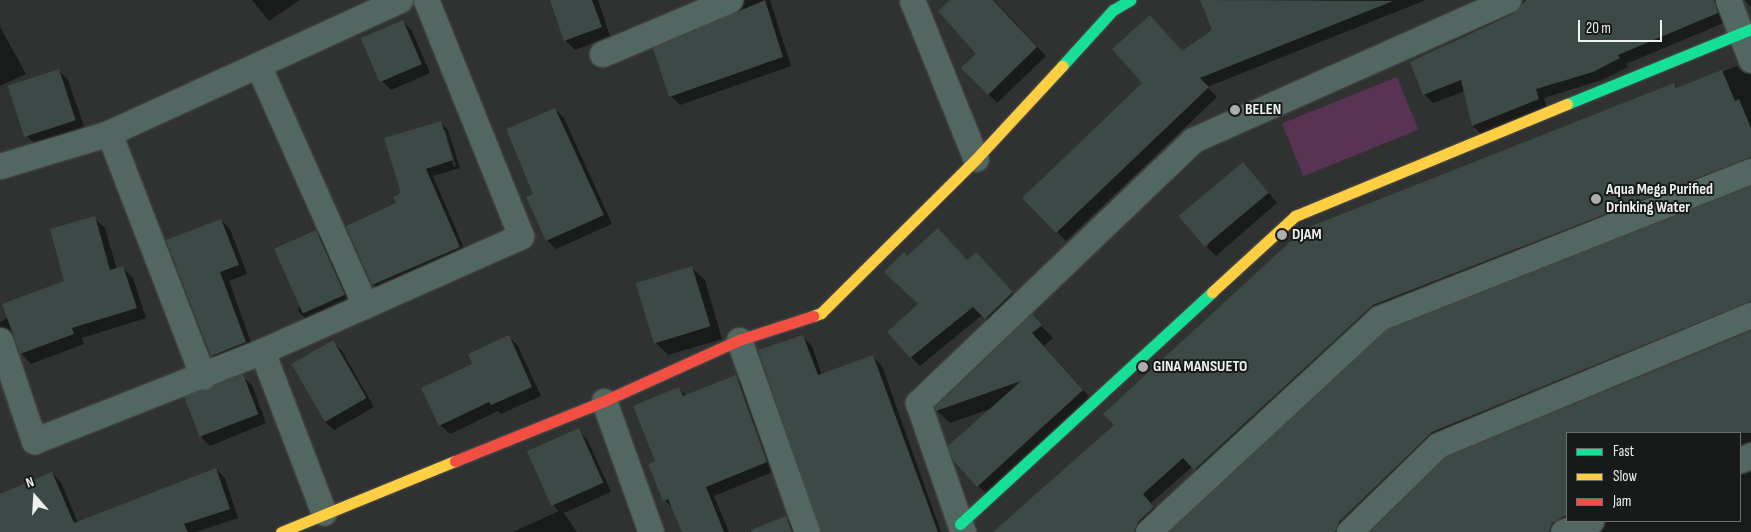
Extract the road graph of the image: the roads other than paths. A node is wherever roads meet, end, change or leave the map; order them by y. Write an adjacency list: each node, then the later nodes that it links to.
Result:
1 (400, 0): 11 (street)
2 (426, 0): 16 (street)
3 (730, 0): 9 (street)
4 (1130, 0): 13 (street)
5 (1508, 0): 25 (street)
6 (1728, 0): 8 (street)
7 (920, 4): 13 (street)
8 (1746, 31): 10 (street); 25 (street)
9 (602, 54)
10 (1751, 60)
11 (258, 65): 12 (street); 16 (street)
12 (109, 132): 14 (street); 21 (street)
13 (976, 159): 19 (street)
14 (0, 166)
15 (1751, 171): 29 (street)
16 (365, 306): 20 (street)
17 (1751, 315): 30 (street)
18 (0, 340): 21 (street)
19 (739, 340): 22 (street); 28 (street)
20 (262, 351): 21 (street); 23 (street)
21 (203, 376)
22 (604, 401): 23 (street); 27 (street)
23 (324, 513): 26 (street)
24 (1588, 522): 31 (street)
25 (961, 528)
26 (281, 532)
27 (651, 532)
28 (807, 532)
29 (1148, 532)
30 (1349, 532)
31 (1563, 532)

